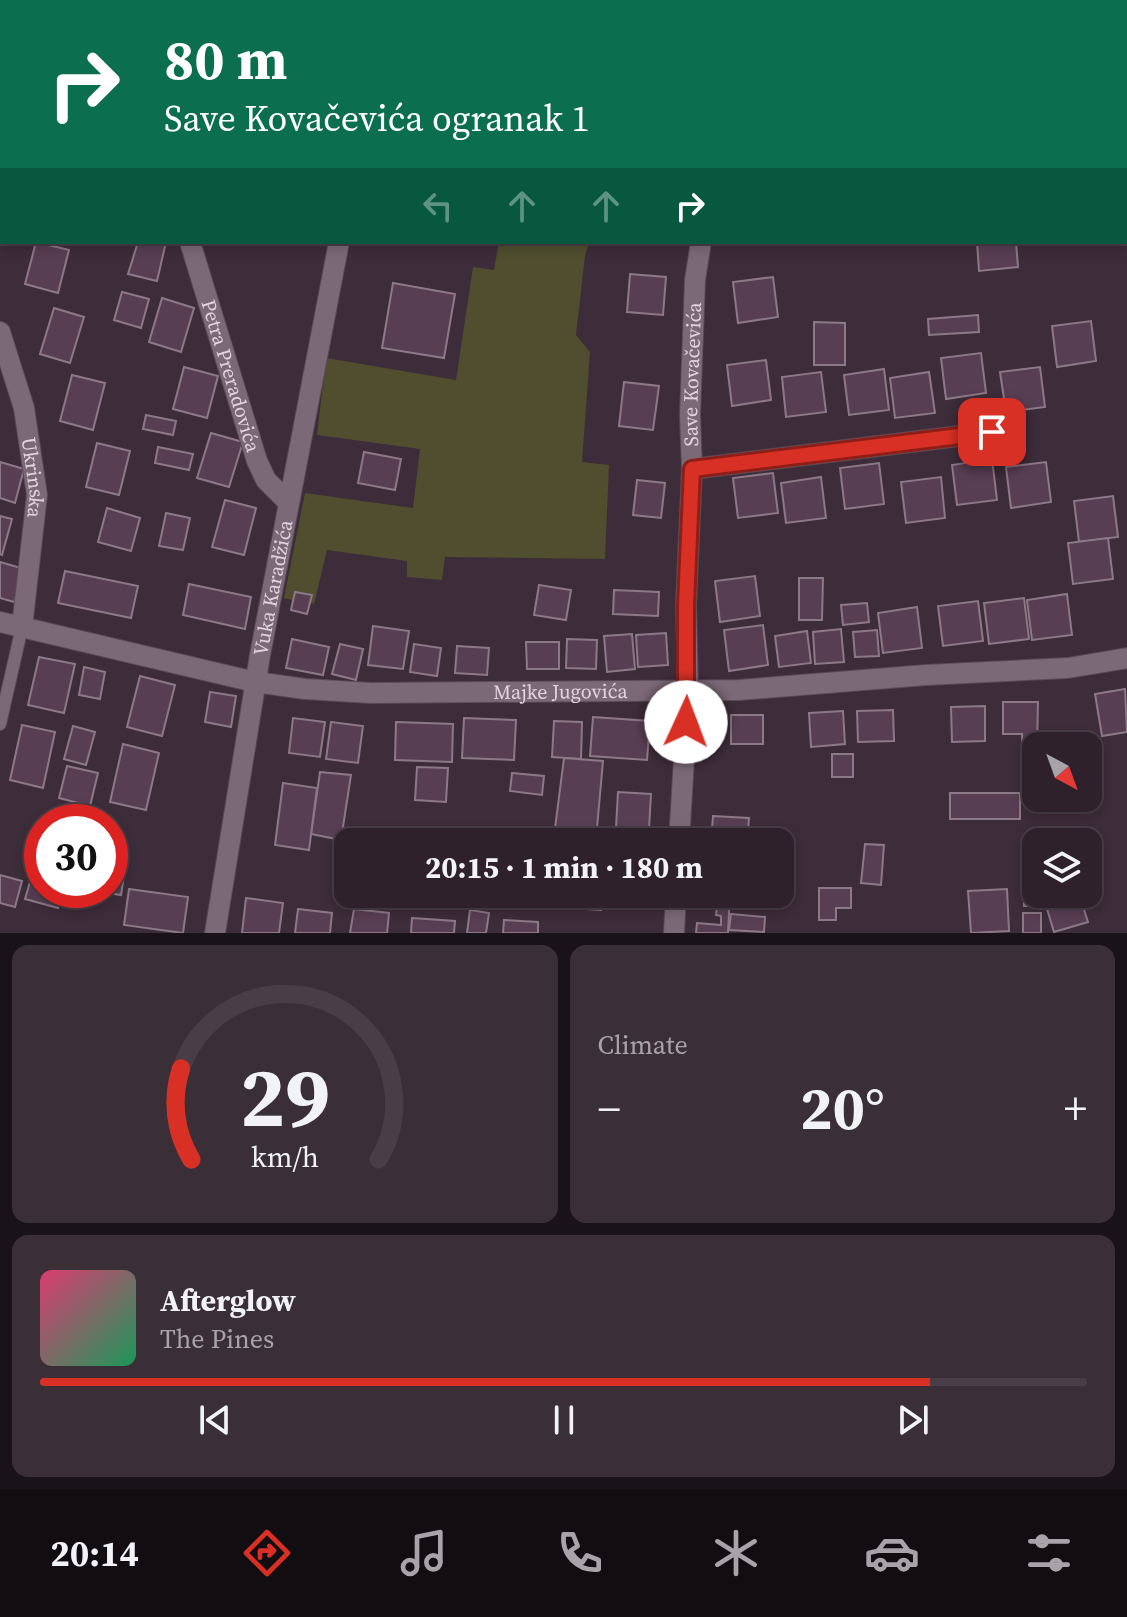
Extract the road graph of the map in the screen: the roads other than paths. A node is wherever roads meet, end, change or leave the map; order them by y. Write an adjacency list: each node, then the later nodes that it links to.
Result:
1 (191, 244): 7 (street, Petra Preradovića)
2 (339, 244): 7 (street, Vuka Karadžića)
3 (701, 244): 6 (street, Save Kovačevića)
4 (0, 332): 9 (street, Ukrinska)
5 (992, 432): 6 (street)
6 (692, 469): 12 (street, Save Kovačevića)
7 (288, 502): 11 (street, Vuka Karadžića)
8 (0, 622): 9 (street, Majke Jugovića)
9 (22, 627): 11 (street, Majke Jugovića); 13 (lane)
10 (1127, 658): 12 (street, Majke Jugovića)
11 (255, 682): 12 (street, Majke Jugovića); 16 (street, Vuka Karadžića)
12 (688, 692): 14 (street, Save Kovačevića)
13 (0, 724)
14 (680, 828)
15 (675, 908): 17 (street)
16 (215, 933)
17 (674, 933)

